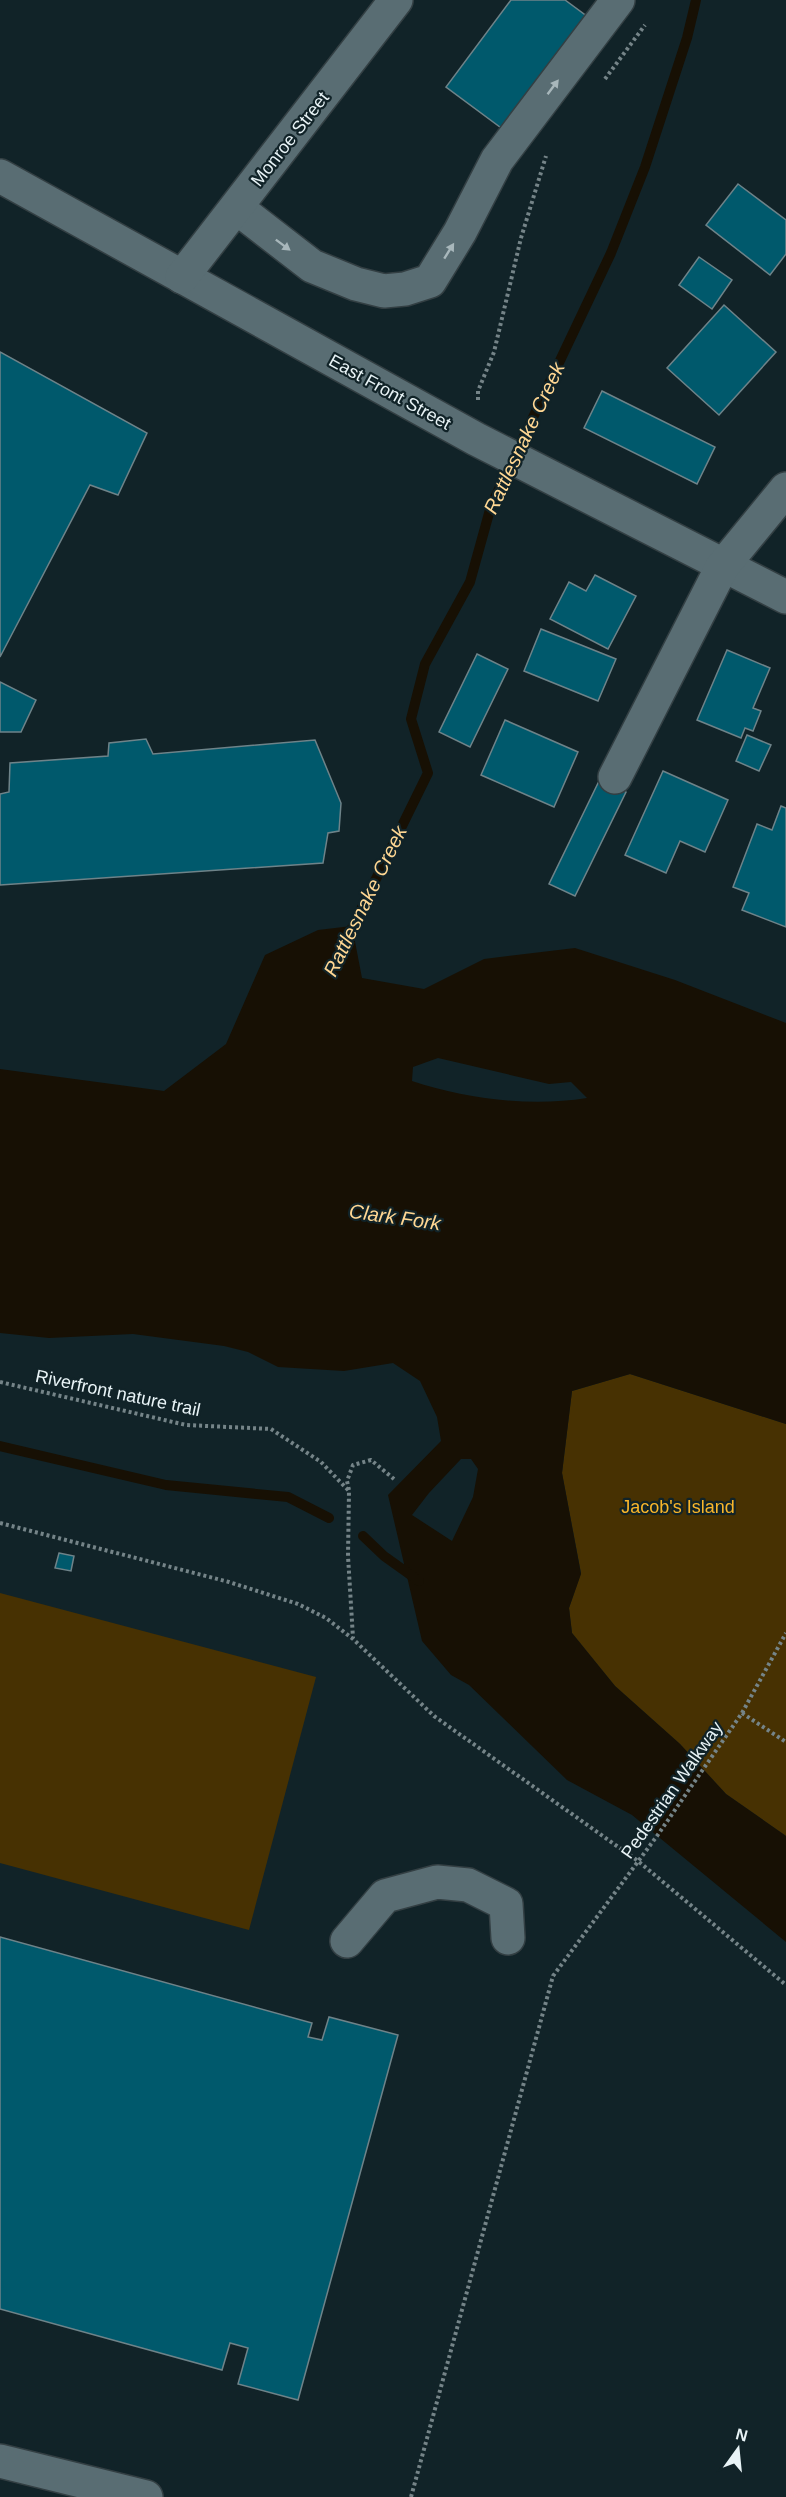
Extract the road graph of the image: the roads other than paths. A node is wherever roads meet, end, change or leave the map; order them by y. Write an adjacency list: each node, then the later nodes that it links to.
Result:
1 (396, 0): 4 (street, Monroe Street)
2 (618, 0): 4 (street, one-way to 2)
3 (0, 176): 5 (street, East Front Street)
4 (237, 208): 5 (street, Monroe Street)
5 (182, 277): 7 (street, East Front Street)
6 (786, 489): 7 (street)
7 (722, 567): 8 (street, East Front Street); 9 (street)
8 (786, 597)
9 (615, 777)
10 (508, 1938): 11 (street)
11 (347, 1941)
12 (0, 2461): 13 (street)
13 (32, 2484): 14 (street)
14 (146, 2497)

